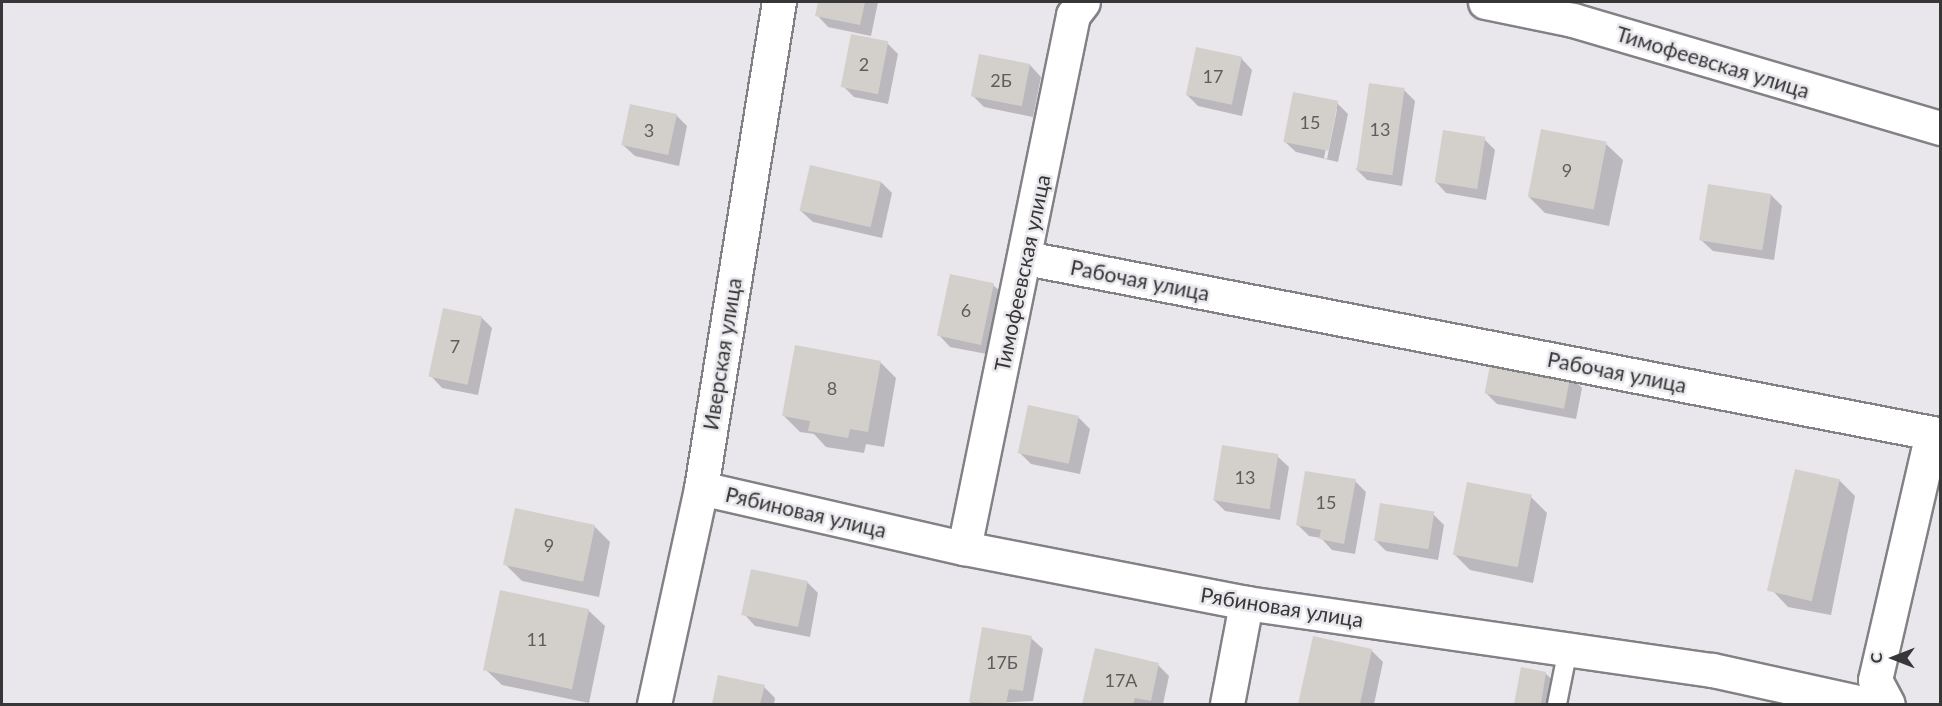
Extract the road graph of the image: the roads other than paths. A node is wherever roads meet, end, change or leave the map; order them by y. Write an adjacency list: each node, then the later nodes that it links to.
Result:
1 (779, 2): 6 (street, Иверская улица)
2 (1083, 2): 5 (street, Тимофеевская улица)
3 (1485, 2): 4 (street, Тимофеевская улица)
4 (1941, 128)
5 (1026, 258): 7 (street, Тимофеевская улица); 14 (street, Рабочая улица)
6 (701, 488): 7 (street, Рябиновая улица); 10 (street, Иверская улица)
7 (964, 548): 8 (street, Рябиновая улица)
8 (1246, 603): 9 (street, Рябиновая улица); 11 (street)
9 (1568, 649): 12 (lane); 13 (street, Рябиновая улица)
10 (654, 705)
11 (1227, 705)
12 (1557, 705)
13 (1867, 705)
14 (1888, 705)

